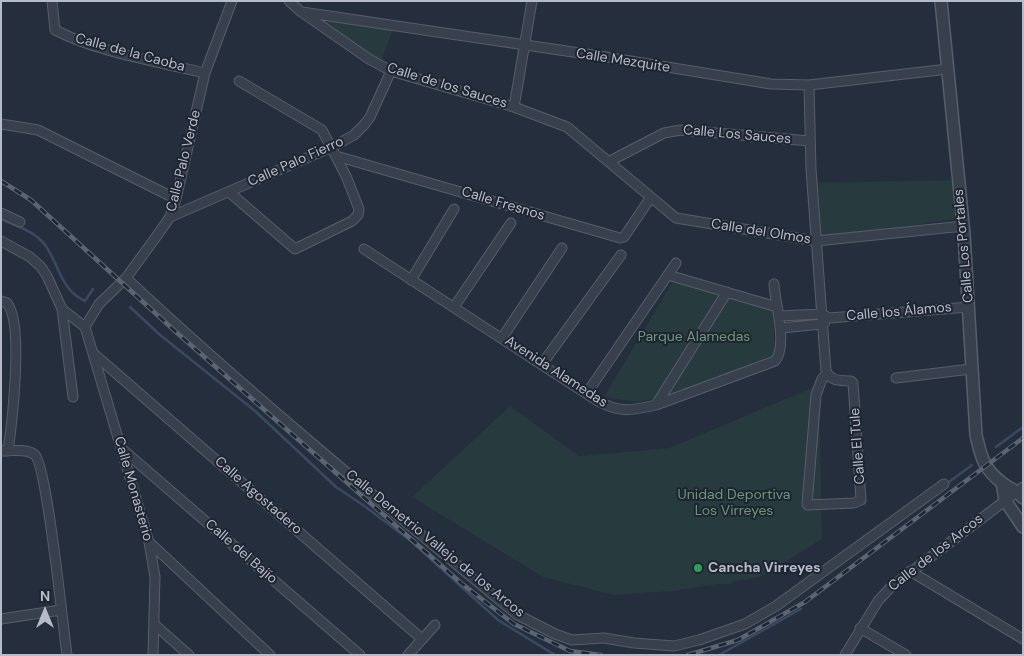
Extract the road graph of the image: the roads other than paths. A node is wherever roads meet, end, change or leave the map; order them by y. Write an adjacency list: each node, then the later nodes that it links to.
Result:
1 (52, 1): 10 (street, Calle de la Caoba)
2 (232, 1): 10 (street, Calle Palo Verde)
3 (289, 1): 6 (street, Calle de los Sauces)
4 (532, 1): 7 (street)
5 (941, 1): 8 (street, Calle Los Portales)
6 (300, 11): 7 (street, Calle Mezquite); 9 (street, Calle de los Sauces)
7 (526, 46): 12 (street, Calle Mezquite); 13 (street)
8 (948, 69): 12 (street, Calle Mezquite); 27 (street, Calle Los Portales)
9 (391, 72): 13 (street, Calle de los Sauces); 16 (street, Calle Palo Fierro)
10 (206, 73): 21 (street, Calle Palo Verde)
11 (239, 81): 16 (street)
12 (809, 85): 15 (street)
13 (514, 108): 18 (street, Calle de los Sauces)
14 (1, 124): 21 (street)
15 (810, 141): 18 (street, Calle Los Sauces); 29 (street)
16 (332, 147): 17 (street); 19 (street, Calle Palo Fierro)
17 (336, 156): 19 (street); 20 (street, Calle Fresnos)
18 (610, 161): 20 (street, Calle del Olmos)
19 (229, 192): 24 (street, Calle Palo Fierro)
20 (651, 197): 29 (street, Calle del Olmos)
21 (176, 199): 24 (street, Calle Palo Verde)
22 (454, 209): 36 (street)
23 (1, 213): 25 (street)
24 (170, 217): 35 (street, Calle Palo Verde)
25 (20, 222)
26 (511, 223): 40 (street)
27 (964, 226): 29 (street, Calle del Olmos); 41 (street, Calle Los Portales)
28 (1, 241): 42 (street)
29 (816, 241): 44 (street)
30 (562, 248): 47 (street)
31 (364, 249): 36 (street, Avenida Alamedas)
32 (621, 255): 49 (street)
33 (676, 263): 34 (street)
34 (668, 275): 38 (street, Calle los Álamos); 53 (street)
35 (126, 278): 45 (street, Calle Palo Verde); 59 (street, Calle Demetrio Vallejo de los Arcos)
36 (411, 280): 40 (street, Avenida Alamedas)
37 (774, 284): 43 (street, Avenida Alamedas)
38 (727, 292): 43 (street, Calle los Álamos); 55 (street)
39 (1, 301): 57 (street)
40 (454, 307): 47 (street, Avenida Alamedas)
41 (969, 307): 44 (street, Calle los Álamos); 50 (street, Calle Los Portales)
42 (62, 310): 45 (street); 54 (street)
43 (778, 312): 44 (street, Calle los Álamos); 46 (street, Avenida Alamedas)
44 (824, 319): 46 (street, Calle los Álamos); 51 (street)
45 (85, 327): 48 (street, Calle Monasterio)
46 (781, 328): 55 (street, Avenida Alamedas)
47 (502, 338): 49 (street, Avenida Alamedas)
48 (94, 354): 56 (street, Calle Monasterio); 70 (street, Calle Agostadero)
49 (542, 364): 53 (street, Avenida Alamedas)
50 (972, 369): 52 (street); 58 (street, Calle Los Portales)
51 (828, 374): 51 (street, Calle El Tule)
52 (896, 378)
53 (587, 393): 55 (street, Avenida Alamedas)
54 (72, 397)
55 (656, 405)
56 (122, 449): 63 (street, Calle Monasterio); 76 (street, Calle del Bajío)
57 (5, 451): 65 (street)
58 (1002, 483): 60 (street, Calle Los Portales); 61 (street)
59 (944, 484)
60 (1021, 492): 61 (street, Calle de los Arcos)
61 (1005, 500): 62 (street); 64 (street, Calle de los Arcos)
62 (1023, 527)
63 (149, 542): 67 (street, Calle Monasterio); 75 (street)
64 (910, 571): 69 (street, Calle de los Arcos); 71 (street)
65 (61, 610): 66 (street); 72 (street)
66 (1, 618)
67 (154, 624): 73 (street, Calle Monasterio); 74 (street)
68 (435, 624): 70 (street)
69 (860, 628): 78 (street, Calle de los Arcos); 79 (street)
70 (422, 639): 77 (street)
71 (1023, 639)
72 (67, 655)
73 (153, 655)
74 (188, 655)
75 (270, 655)
76 (360, 655)
77 (408, 655)
78 (845, 655)
79 (906, 655)

